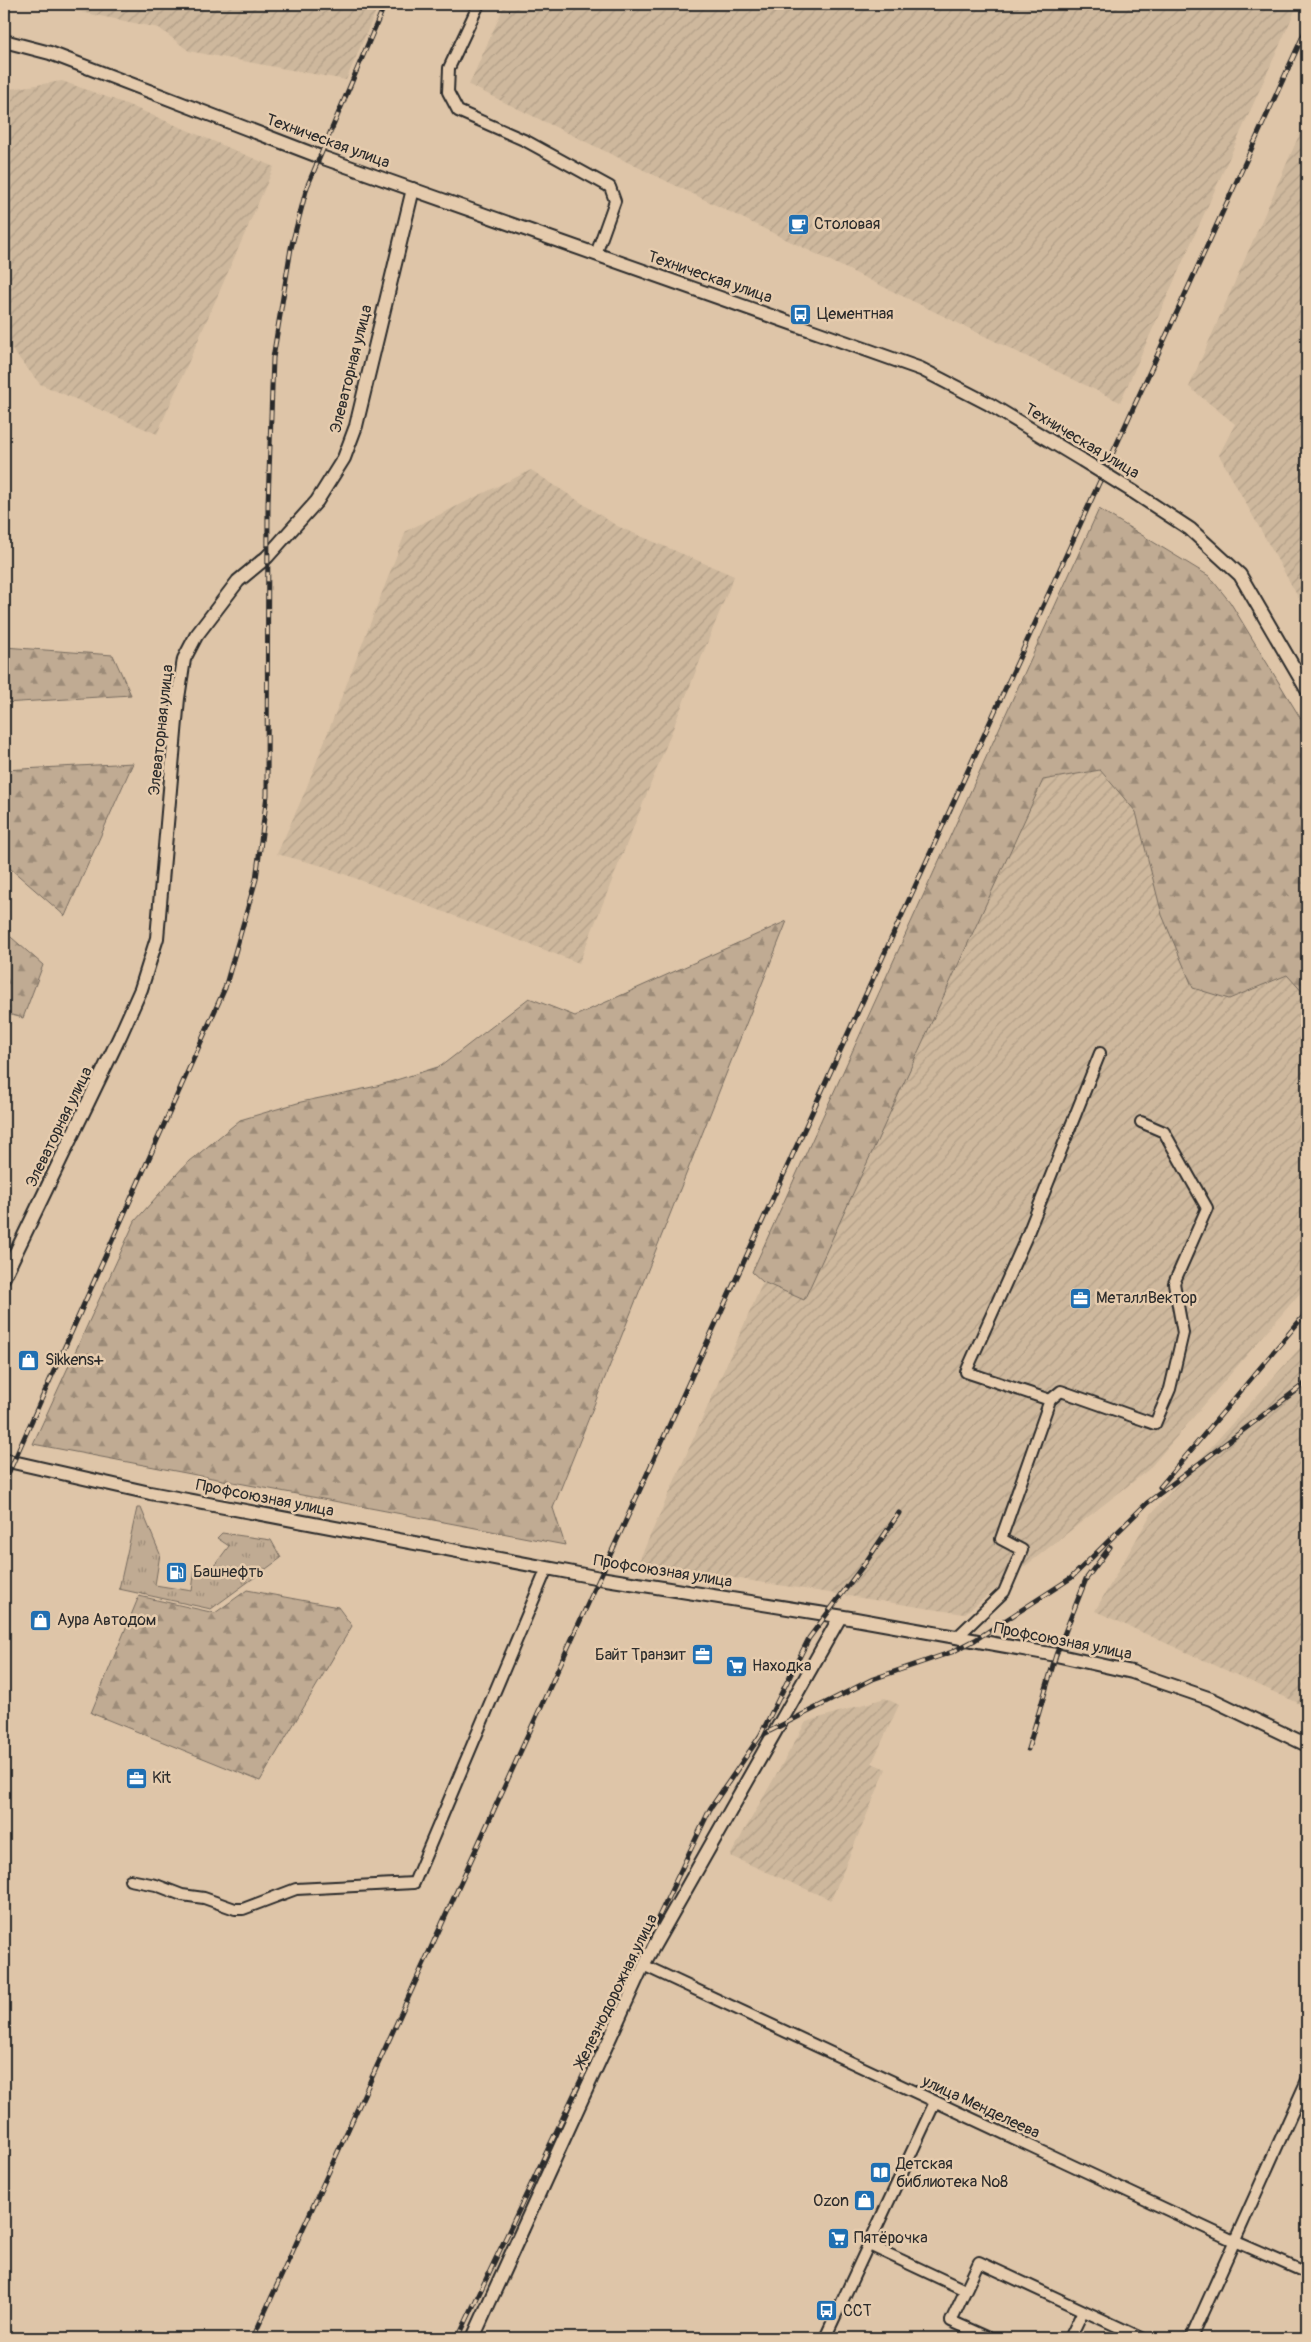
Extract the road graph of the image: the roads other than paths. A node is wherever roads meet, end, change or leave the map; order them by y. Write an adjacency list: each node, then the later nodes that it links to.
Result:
1 (478, 4): 4 (street)
2 (4, 42): 3 (main road, Техническая улица)
3 (413, 189): 4 (main road, Техническая улица); 8 (main road, Элеваторная улица)
4 (596, 254): 5 (main road, Техническая улица, bridge)
5 (1307, 690)
6 (1100, 1053): 9 (street)
7 (1141, 1122): 9 (street)
8 (4, 1278)
9 (1050, 1400): 13 (street)
10 (4, 1460): 11 (main road, Профсоюзная улица)
11 (547, 1568): 12 (main road, Профсоюзная улица); 15 (street)
12 (840, 1617): 13 (main road, Профсоюзная улица); 16 (main road, Железнодорожная улица)
13 (957, 1637): 14 (main road, Профсоюзная улица)
14 (1307, 1745)
15 (130, 1880)
16 (643, 1966): 18 (street, улица Менделеева); 24 (main road, Железнодорожная улица)
17 (1307, 2080): 19 (street)
18 (935, 2102): 19 (street, улица Менделеева); 20 (street)
19 (1234, 2241): 21 (street, улица Менделеева); 29 (street)
20 (869, 2245): 22 (street); 25 (street)
21 (1307, 2274)
22 (965, 2290): 23 (street); 26 (street)
23 (1083, 2311): 27 (street); 28 (street)
24 (473, 2338)
25 (825, 2338)
26 (989, 2338)
27 (1070, 2338)
28 (1142, 2338)
29 (1191, 2338)

